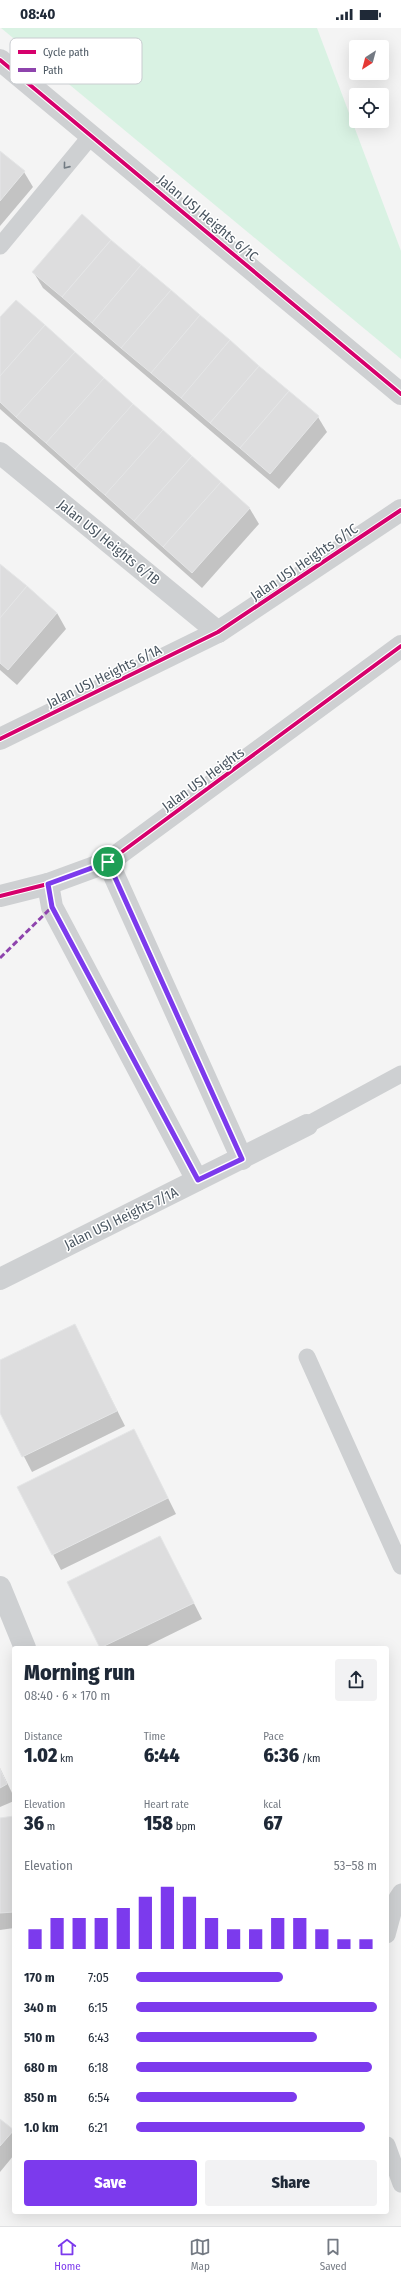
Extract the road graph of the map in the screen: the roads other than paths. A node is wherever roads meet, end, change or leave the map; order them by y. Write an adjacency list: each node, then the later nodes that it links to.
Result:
1 (0, 60): 2 (street, Jalan USJ Heights 6/1C)
2 (10, 68)
3 (29, 84): 4 (street, Jalan USJ Heights 6/1C)
4 (91, 136): 5 (lane, one-way to 5); 6 (street, Jalan USJ Heights 6/1C)
5 (0, 246)
6 (401, 394)
7 (0, 453): 9 (street, Jalan USJ Heights 6/1B)
8 (401, 510): 9 (street, Jalan USJ Heights 6/1C)
9 (218, 632): 11 (street, Jalan USJ Heights 6/1A)
10 (401, 646): 12 (street, Jalan USJ Heights)
11 (0, 739)
12 (108, 862): 13 (street, Jalan USJ Heights); 17 (street)
13 (48, 884): 14 (street, Jalan USJ Heights); 18 (street)
14 (0, 896)
15 (401, 1074): 16 (lane)
16 (307, 1124): 17 (street, Jalan USJ Heights 7/1A)
17 (242, 1159): 18 (street, Jalan USJ Heights 7/1A)
18 (198, 1180): 19 (street, Jalan USJ Heights 7/1A)
19 (0, 1279)
20 (307, 1357): 21 (lane)
21 (401, 1566)
22 (0, 1587): 23 (street)
23 (24, 1646)
24 (401, 1892): 25 (lane)
25 (389, 1928)
26 (389, 2151): 27 (lane)
27 (401, 2184)

